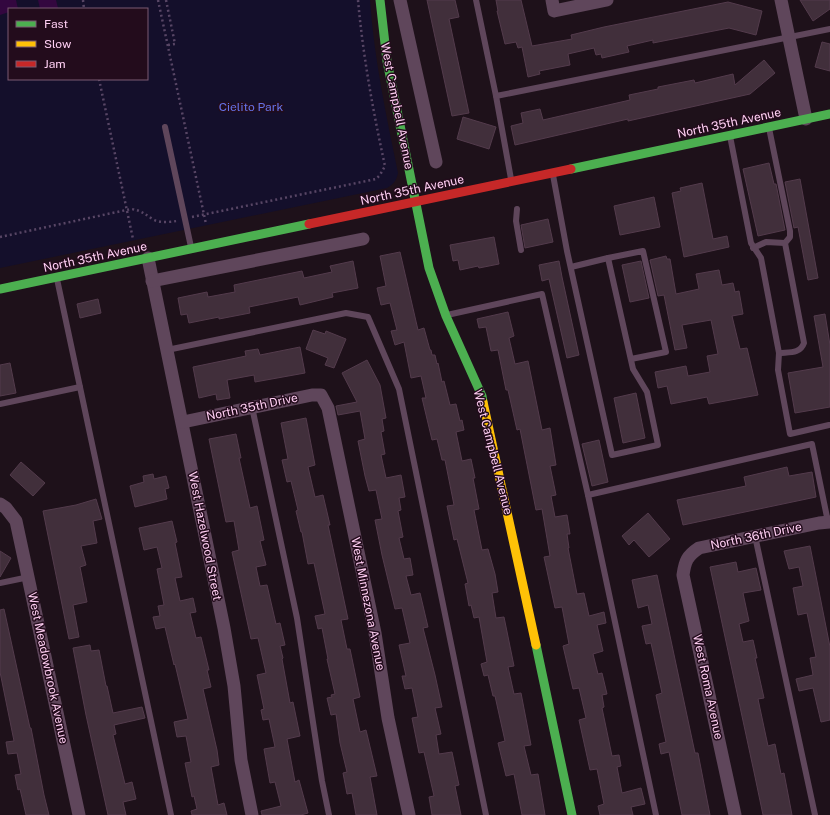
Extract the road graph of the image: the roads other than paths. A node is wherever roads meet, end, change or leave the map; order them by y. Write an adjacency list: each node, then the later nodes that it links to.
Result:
1 (380, 0): 18 (main road, West Campbell Avenue)
2 (400, 0): 15 (street, West Campbell Avenue)
3 (476, 0): 9 (lane)
4 (607, 0): 6 (street)
5 (781, 0): 8 (street)
6 (553, 6)
7 (830, 29): 8 (lane)
8 (789, 37): 9 (lane); 11 (street)
9 (496, 96): 17 (lane)
10 (830, 114): 11 (main road, North 35th Avenue)
11 (806, 119): 13 (main road, North 35th Avenue)
12 (165, 127): 23 (lane)
13 (769, 127): 14 (main road, North 35th Avenue); 21 (lane)
14 (729, 135): 16 (main road, North 35th Avenue); 22 (lane)
15 (436, 162)
16 (553, 172): 17 (main road, North 35th Avenue); 27 (lane)
17 (512, 181): 18 (main road, North 35th Avenue)
18 (415, 202): 23 (main road, North 35th Avenue); 31 (main road, West Campbell Avenue)
19 (517, 209): 24 (lane)
20 (363, 239): 29 (street)
21 (786, 243): 22 (lane); 33 (lane)
22 (754, 248): 33 (lane)
23 (191, 249): 25 (main road, North 35th Avenue)
24 (521, 250)
25 (148, 258): 28 (main road, North 35th Avenue); 29 (street, West Hazelwood Street)
26 (608, 258): 27 (lane); 34 (lane); 34 (lane)
27 (570, 267): 34 (lane)
28 (57, 277): 30 (main road, North 35th Avenue); 35 (lane)
29 (152, 281): 32 (street, West Hazelwood Street)
30 (0, 290)
31 (446, 316): 41 (lane); 54 (main road, West Campbell Avenue)
32 (167, 350): 39 (street, West Hazelwood Street); 53 (lane)
33 (779, 352): 40 (lane)
34 (631, 359)
35 (80, 387): 37 (lane); 49 (lane)
36 (321, 394): 38 (street, North 35th Drive); 52 (street, West Minnezona Avenue)
37 (0, 404)
38 (252, 407): 39 (street, North 35th Drive); 51 (lane)
39 (182, 422): 50 (street, West Hazelwood Street)
40 (829, 425)
41 (588, 494): 43 (lane); 55 (lane)
42 (0, 504): 46 (street, West Meadowbrook Avenue)
43 (829, 522): 44 (street, North 36th Drive)
44 (755, 536): 45 (street, North 36th Drive); 57 (lane)
45 (687, 558): 56 (street, West Roma Avenue)
46 (29, 577): 47 (lane); 48 (street, West Meadowbrook Avenue)
47 (0, 583)
48 (79, 815)
49 (171, 815)
50 (252, 815)
51 (329, 815)
52 (408, 815)
53 (486, 815)
54 (572, 815)
55 (656, 815)
56 (735, 815)
57 (815, 815)

